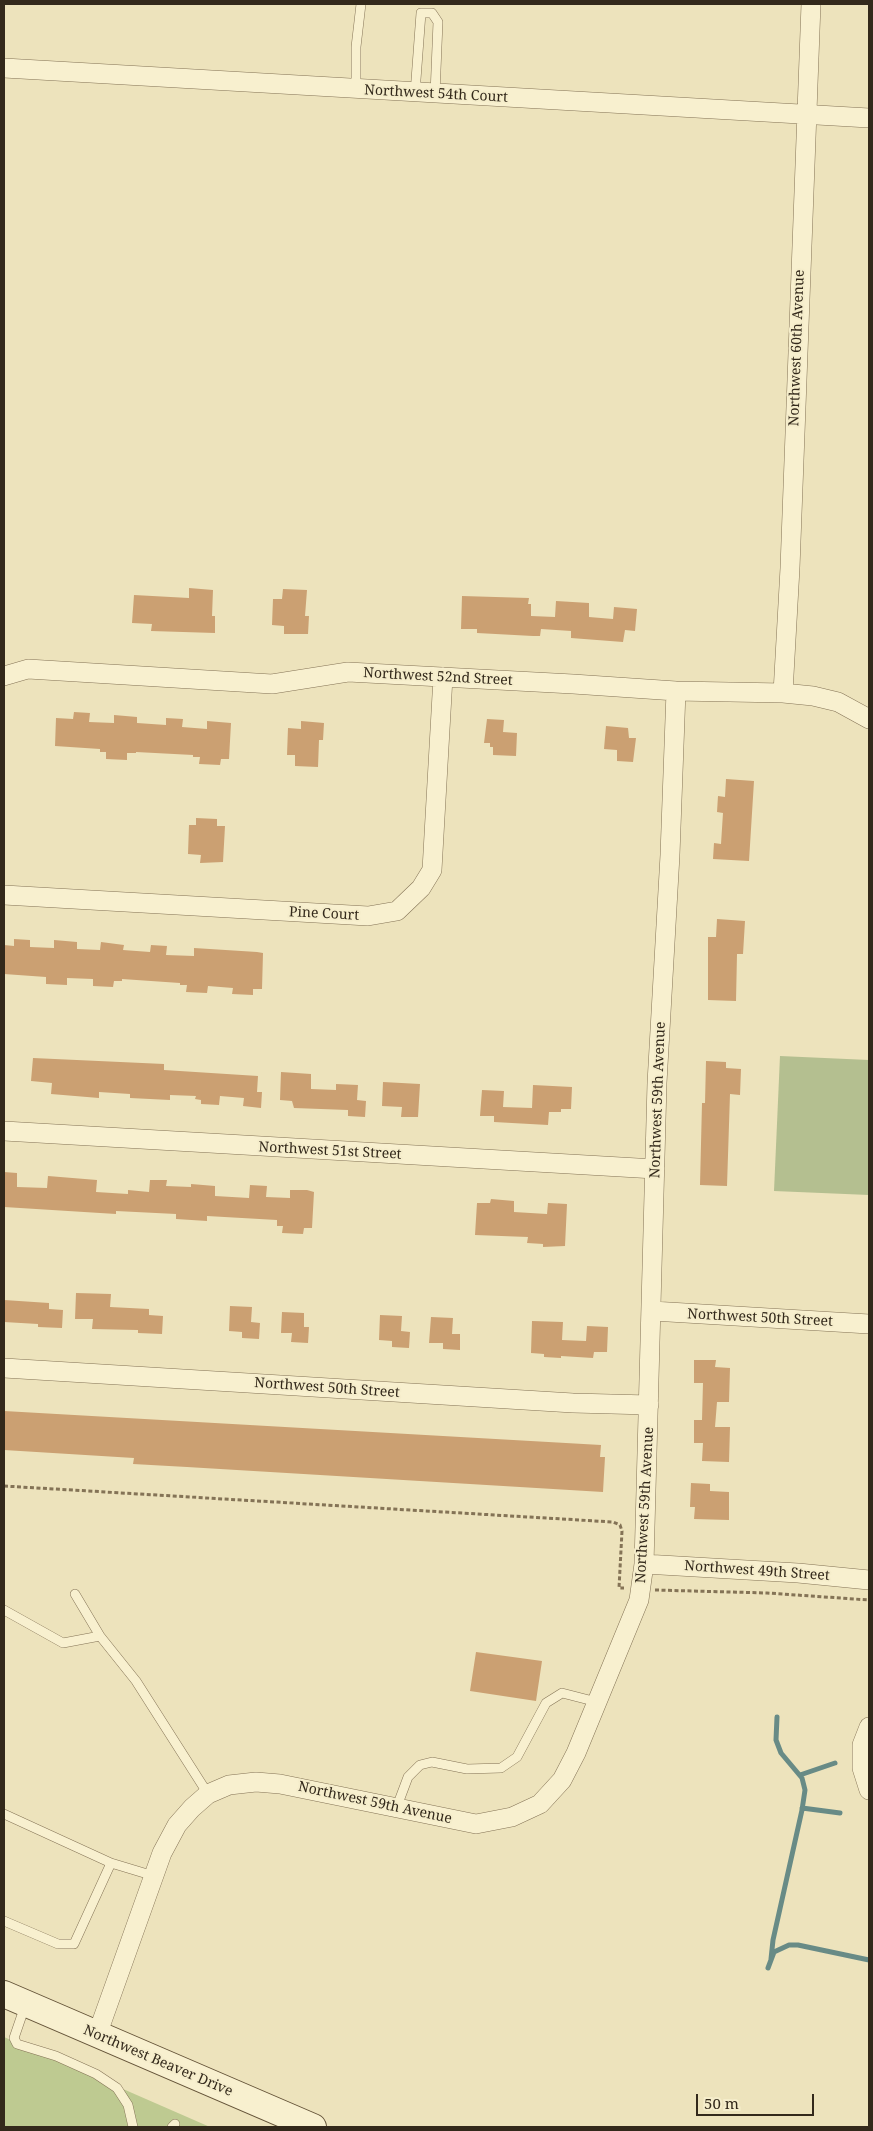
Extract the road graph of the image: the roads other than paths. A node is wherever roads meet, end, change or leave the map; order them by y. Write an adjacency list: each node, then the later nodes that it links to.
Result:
1 (361, 4): 4 (lane)
2 (811, 4): 7 (street, Northwest 60th Avenue)
3 (4, 68): 4 (street, Northwest 54th Court)
4 (356, 90): 5 (street, Northwest 54th Court)
5 (415, 93): 6 (street, Northwest 54th Court); 6 (lane)
6 (435, 94): 7 (street, Northwest 54th Court)
7 (807, 114): 8 (street, Northwest 54th Court); 12 (street, Northwest 60th Avenue)
8 (869, 118)
9 (4, 676): 10 (street, Northwest 52nd Street)
10 (443, 677): 11 (street, Northwest 52nd Street); 14 (street, Pine Court)
11 (676, 691): 12 (street, Northwest 52nd Street); 16 (street, Northwest 59th Avenue)
12 (783, 693): 13 (street, Northwest 52nd Street)
13 (869, 719)
14 (4, 895)
15 (4, 1131): 16 (street, Northwest 51st Street)
16 (655, 1169): 17 (street, Northwest 59th Avenue)
17 (652, 1312): 18 (street, Northwest 50th Street); 20 (street, Northwest 59th Avenue)
18 (869, 1324)
19 (4, 1368): 20 (street, Northwest 50th Street)
20 (650, 1406): 21 (street, Northwest 59th Avenue)
21 (644, 1564): 22 (street, Northwest 49th Street); 26 (street, Northwest 59th Avenue)
22 (869, 1580)
23 (75, 1594): 25 (lane)
24 (4, 1610): 25 (lane)
25 (100, 1636): 29 (lane)
26 (597, 1702): 30 (street, Northwest 59th Avenue); 30 (lane)
27 (869, 1727): 28 (street)
28 (869, 1790)
29 (208, 1794): 30 (street, Northwest 59th Avenue); 33 (street, Northwest 59th Avenue)
30 (396, 1809)
31 (4, 1814): 32 (lane)
32 (111, 1863): 33 (lane); 34 (lane)
33 (154, 1876): 36 (street, Northwest 59th Avenue)
34 (4, 1921)
35 (15, 1999): 36 (main road, Northwest Beaver Drive); 37 (lane)
36 (97, 2034): 38 (main road, Northwest Beaver Drive)
37 (133, 2127)
38 (313, 2127)

